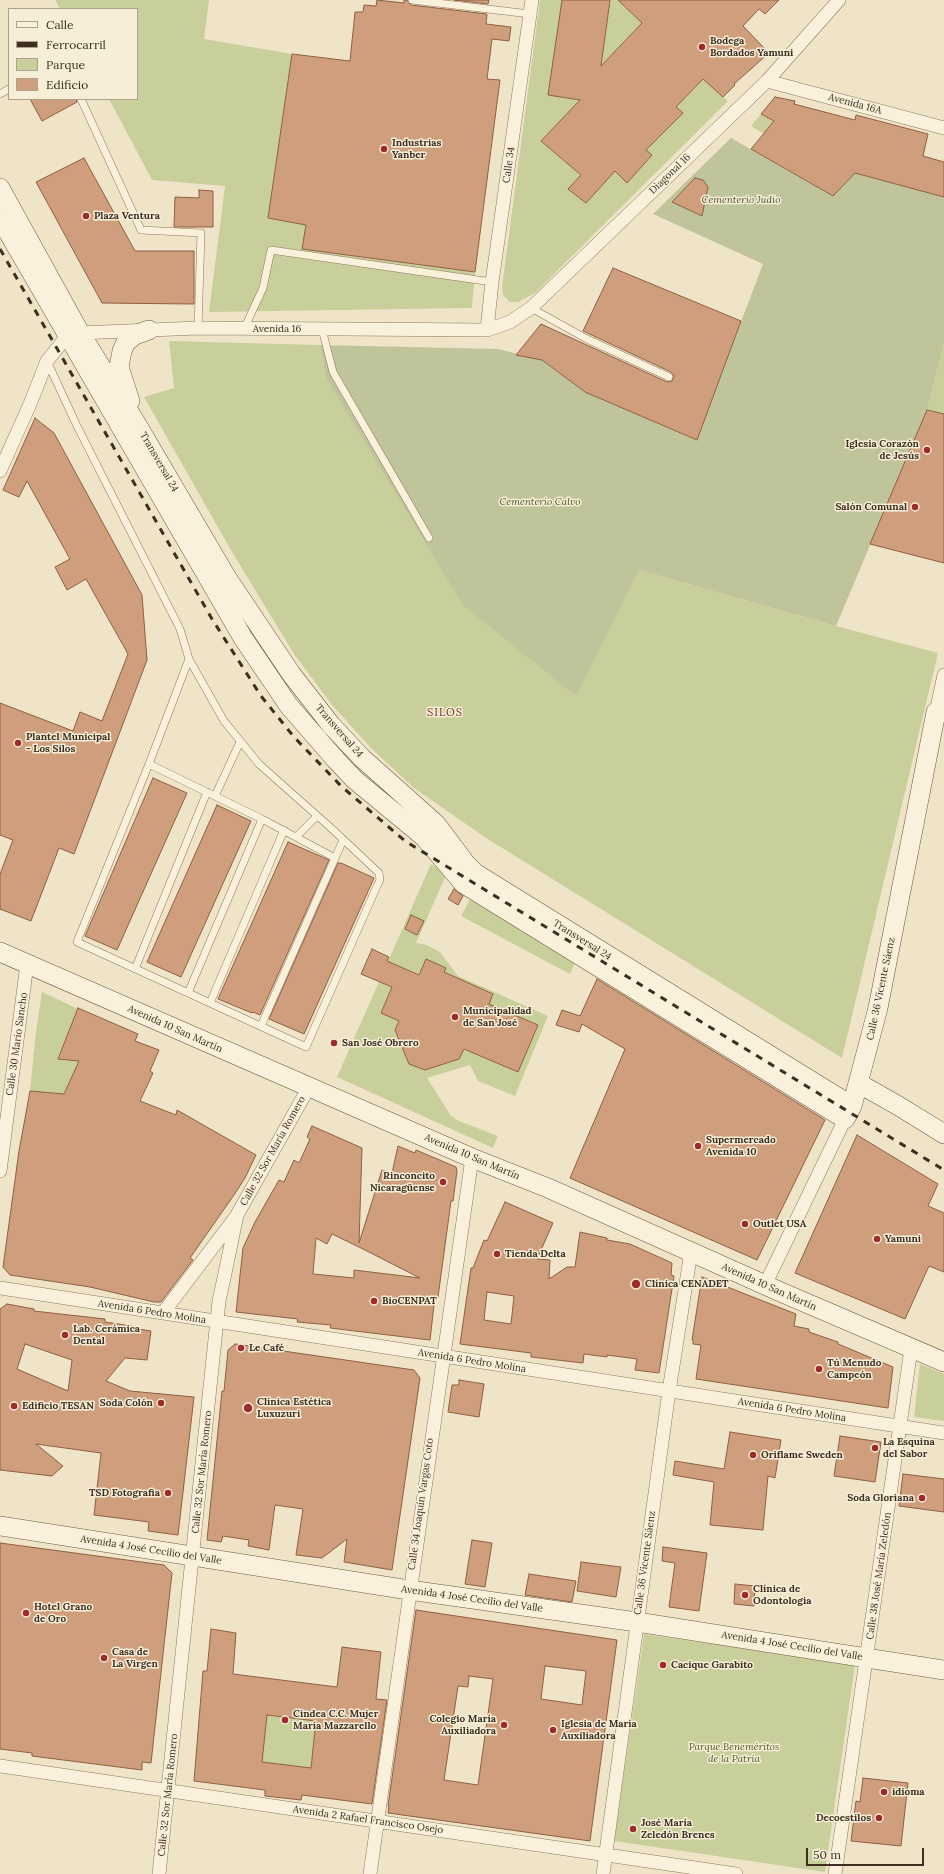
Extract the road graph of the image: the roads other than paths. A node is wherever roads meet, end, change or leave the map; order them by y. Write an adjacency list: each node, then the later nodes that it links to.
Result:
1 (412, 0): 4 (lane)
2 (532, 0): 4 (street, Calle 34)
3 (839, 0): 5 (street, Diagonal 16)
4 (530, 14): 10 (street, Calle 34)
5 (767, 81): 7 (street, Avenida 16A); 11 (street, Diagonal 16)
6 (81, 100): 12 (lane)
7 (944, 128)
8 (0, 188): 17 (street, Transversal 24)
9 (0, 218): 17 (street, Transversal 24)
10 (492, 282): 13 (lane); 16 (street, Calle 34)
11 (531, 308): 16 (street, Diagonal 16); 19 (lane)
12 (198, 328): 13 (street, Avenida 16); 15 (street, Avenida 16)
13 (244, 329): 14 (street, Avenida 16)
14 (322, 329): 16 (street, Avenida 16); 22 (lane)
15 (149, 330): 17 (street, Avenida 16); 20 (street)
16 (488, 330)
17 (74, 334): 18 (street); 20 (street, Transversal 24); 23 (street, Transversal 24)
18 (47, 361): 21 (street); 24 (lane)
19 (670, 377)
20 (136, 423): 23 (street, Transversal 24)
21 (0, 471)
22 (429, 538)
23 (219, 582): 45 (street, Transversal 24)
24 (189, 660): 27 (lane); 28 (lane)
25 (944, 675): 26 (street, Calle 36 Vicente Sáenz)
26 (940, 713): 43 (street, Calle 36 Vicente Sáenz)
27 (240, 742): 30 (lane); 31 (lane)
28 (149, 764): 29 (lane); 39 (lane)
29 (207, 792): 30 (lane); 39 (lane)
30 (215, 796): 32 (lane)
31 (317, 816): 34 (lane); 35 (lane)
32 (262, 819): 33 (lane); 40 (lane)
33 (284, 830): 34 (lane); 41 (lane)
34 (296, 837): 36 (lane)
35 (343, 840): 36 (lane); 42 (lane)
36 (335, 858): 42 (lane)
37 (0, 952): 38 (street, Avenida 10 San Martín)
38 (27, 964): 44 (street, Avenida 10 San Martín); 48 (street, Calle 30 Mario Sancho)
39 (135, 969): 40 (lane)
40 (188, 993): 41 (lane)
41 (210, 1003): 42 (lane)
42 (261, 1026)
43 (858, 1083): 45 (street, Calle 36 Vicente Sáenz); 46 (street)
44 (309, 1087): 47 (street, Avenida 10 San Martín); 49 (street, Calle 32 Sor María Romero)
45 (848, 1113): 51 (street, Calle 36 Vicente Sáenz)
46 (944, 1134)
47 (472, 1158): 50 (street, Avenida 10 San Martín); 56 (street, Calle 34 Joaquín Vargas Coto)
48 (0, 1171)
49 (237, 1215): 53 (street, Calle 32 Sor María Romero); 54 (street, Calle 32 Sor María Romero)
50 (691, 1252): 51 (street, Avenida 10 San Martín); 58 (street, Calle 36 Vicente Sáenz)
51 (765, 1285): 55 (street, Avenida 10 San Martín)
52 (0, 1288): 53 (street, Avenida 6 Pedro Molina)
53 (163, 1313): 54 (street, Avenida 6 Pedro Molina)
54 (218, 1322): 56 (street, Avenida 6 Pedro Molina); 62 (street, Calle 32 Sor María Romero)
55 (911, 1348): 57 (street, Avenida 10 San Martín); 59 (street, Calle 38 José María Zeledón)
56 (442, 1357): 58 (street, Avenida 6 Pedro Molina); 63 (street, Calle 34 Joaquín Vargas Coto)
57 (944, 1362)
58 (669, 1391): 59 (street, Avenida 6 Pedro Molina); 64 (street, Calle 36 Vicente Sáenz)
59 (900, 1426): 60 (street, Avenida 6 Pedro Molina); 65 (street, Calle 38 José María Zeledón)
60 (944, 1433)
61 (0, 1526): 62 (street, Avenida 4 José Cecilio del Valle)
62 (193, 1557): 63 (street, Avenida 4 José Cecilio del Valle); 68 (street, Calle 32 Sor María Romero)
63 (409, 1590): 64 (street, Avenida 4 José Cecilio del Valle); 69 (street, Calle 34 Joaquín Vargas Coto)
64 (637, 1622): 65 (street, Avenida 4 José Cecilio del Valle); 70 (street, Calle 36 Vicente Sáenz)
65 (867, 1658): 66 (street, Avenida 4 José Cecilio del Valle); 75 (street, Calle 38 José María Zeledón)
66 (944, 1670)
67 (0, 1766): 68 (street, Avenida 2 Rafael Francisco Osejo)
68 (168, 1791): 69 (street, Avenida 2 Rafael Francisco Osejo); 71 (street, Calle 32 Sor María Romero)
69 (377, 1821): 70 (street, Avenida 2 Rafael Francisco Osejo); 72 (street, Calle 34 Joaquín Vargas Coto)
70 (606, 1855): 73 (street, Calle 36 Vicente Sáenz); 74 (street, Avenida 2 Rafael Francisco Osejo)
71 (159, 1874)
72 (370, 1874)
73 (603, 1874)
74 (736, 1874)
75 (835, 1874)

